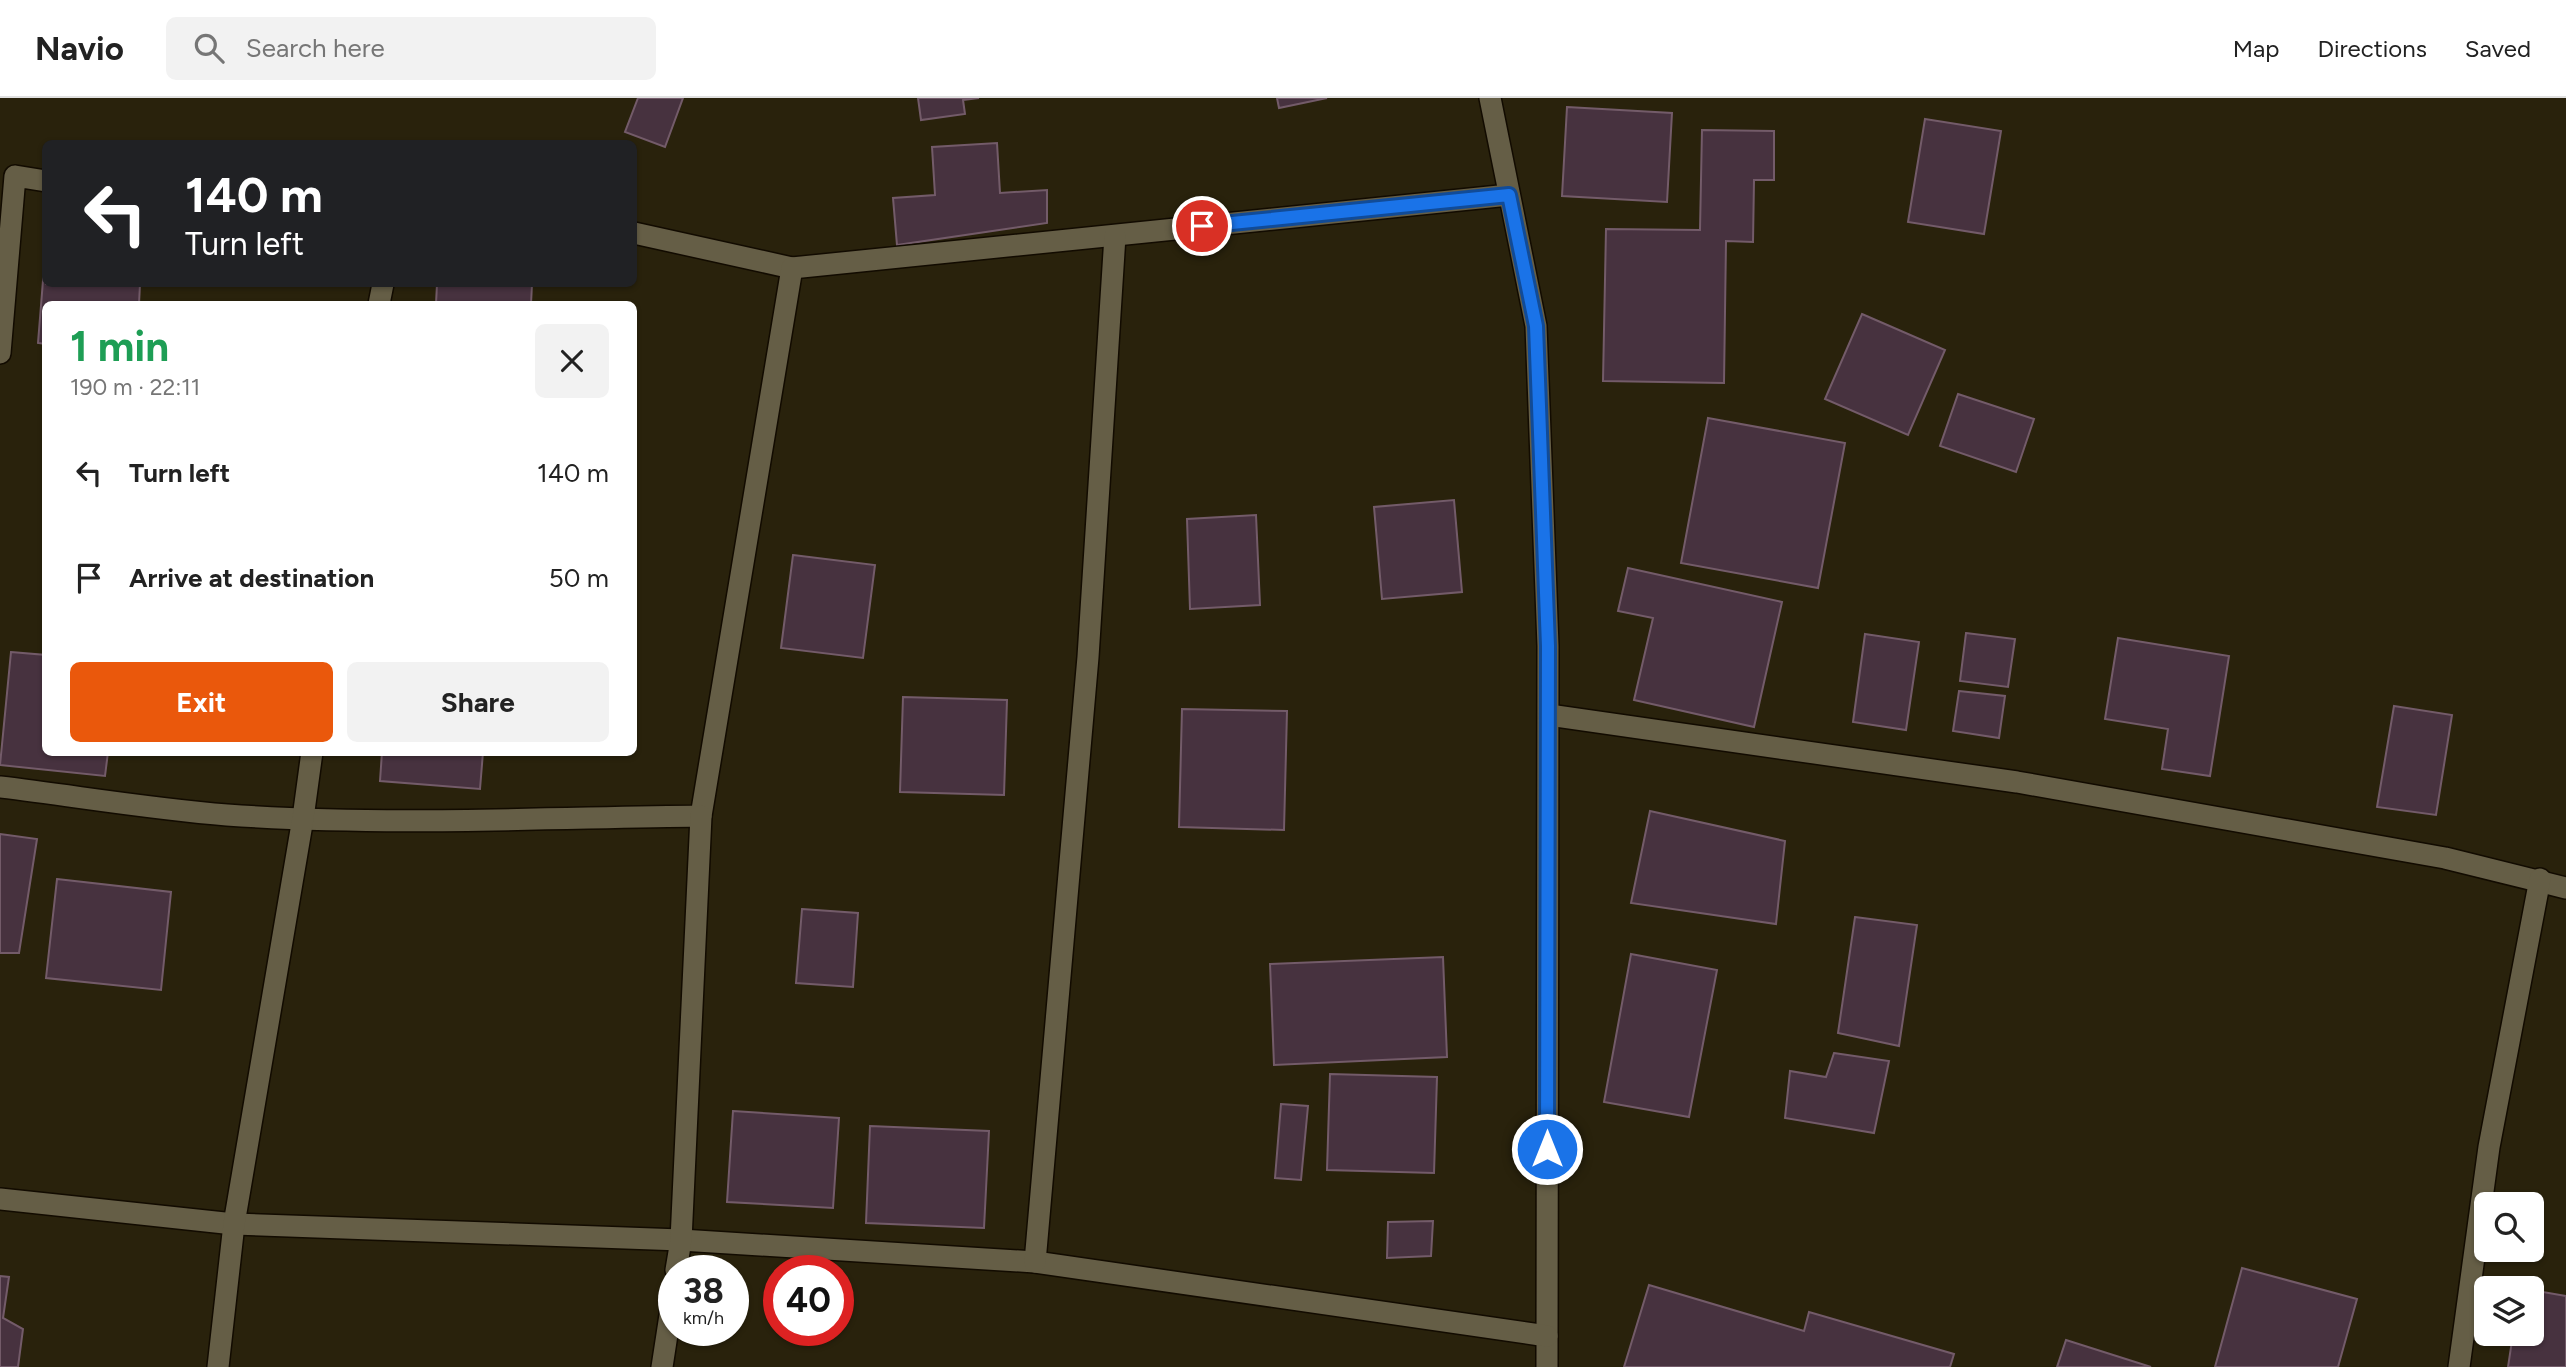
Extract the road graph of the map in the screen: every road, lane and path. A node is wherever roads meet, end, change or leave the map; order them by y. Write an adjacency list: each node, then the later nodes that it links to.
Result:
1 (1490, 98): 3 (street)
2 (42, 180): 7 (street)
3 (1509, 195): 5 (street); 8 (street)
4 (637, 234): 6 (street)
5 (1115, 236): 6 (street); 19 (street)
6 (792, 268): 11 (street)
7 (0, 353)
8 (1549, 715): 13 (street); 20 (street)
9 (311, 756): 12 (street)
10 (0, 787): 12 (street)
11 (701, 816): 12 (street); 17 (street)
12 (303, 818): 16 (street)
13 (2540, 879): 14 (street); 25 (street)
14 (2566, 888)
15 (0, 1199): 16 (street)
16 (234, 1224): 17 (street); 22 (street)
17 (681, 1240): 18 (street); 19 (street)
18 (679, 1255)
19 (1035, 1262): 20 (street)
20 (1547, 1336): 24 (street)
21 (665, 1346): 23 (street)
22 (218, 1367)
23 (662, 1367)
24 (1547, 1367)
25 (2459, 1367)

